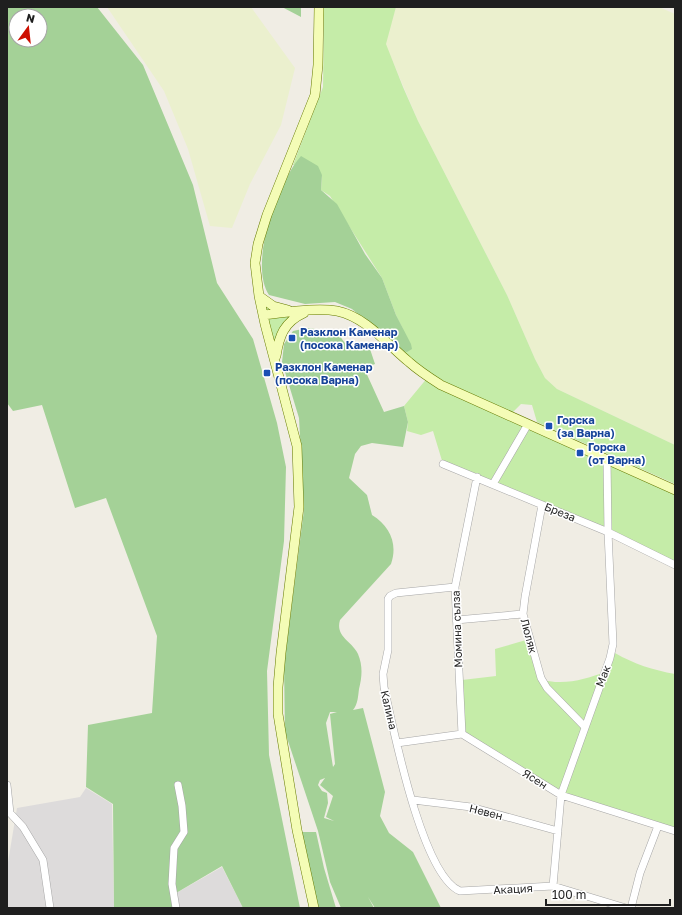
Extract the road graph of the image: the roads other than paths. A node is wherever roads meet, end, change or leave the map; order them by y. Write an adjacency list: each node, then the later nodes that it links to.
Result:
1 (319, 7): 2 (street)
2 (259, 296): 3 (street); 4 (street)
3 (309, 312): 4 (street); 5 (street); 6 (street)
4 (263, 314): 5 (street)
5 (276, 362): 32 (street)
6 (528, 424): 7 (street); 10 (street)
7 (607, 459): 11 (street); 13 (street, Мак)
8 (443, 464): 9 (street, Бреза)
9 (477, 477): 10 (street, Бреза); 15 (street, Момина сълза)
10 (493, 484): 12 (street, Бреза)
11 (675, 490)
12 (542, 505): 13 (street, Бреза); 16 (street, Люляк)
13 (608, 532): 14 (street, Бреза); 18 (street, Мак)
14 (675, 566)
15 (455, 586): 17 (street, Момина сълза); 20 (street, Калина)
16 (524, 614): 17 (street); 18 (street, Люляк)
17 (456, 620): 19 (street, Момина сълза)
18 (584, 727): 23 (street, Мак)
19 (462, 734): 20 (street); 23 (street, Ясен)
20 (397, 743): 24 (street, Калина)
21 (7, 785): 30 (street)
22 (178, 785): 31 (street)
23 (561, 795): 25 (street, Ясен); 26 (street, Мак)
24 (413, 800): 26 (street, Невен); 28 (street, Калина)
25 (658, 826): 27 (street, Ясен); 34 (street)
26 (558, 831): 29 (street, Мак)
27 (675, 831)
28 (448, 882): 29 (street, Акация)
29 (553, 886): 33 (street, Акация)
30 (50, 908)
31 (176, 908)
32 (314, 908)
33 (626, 908)
34 (631, 908)

